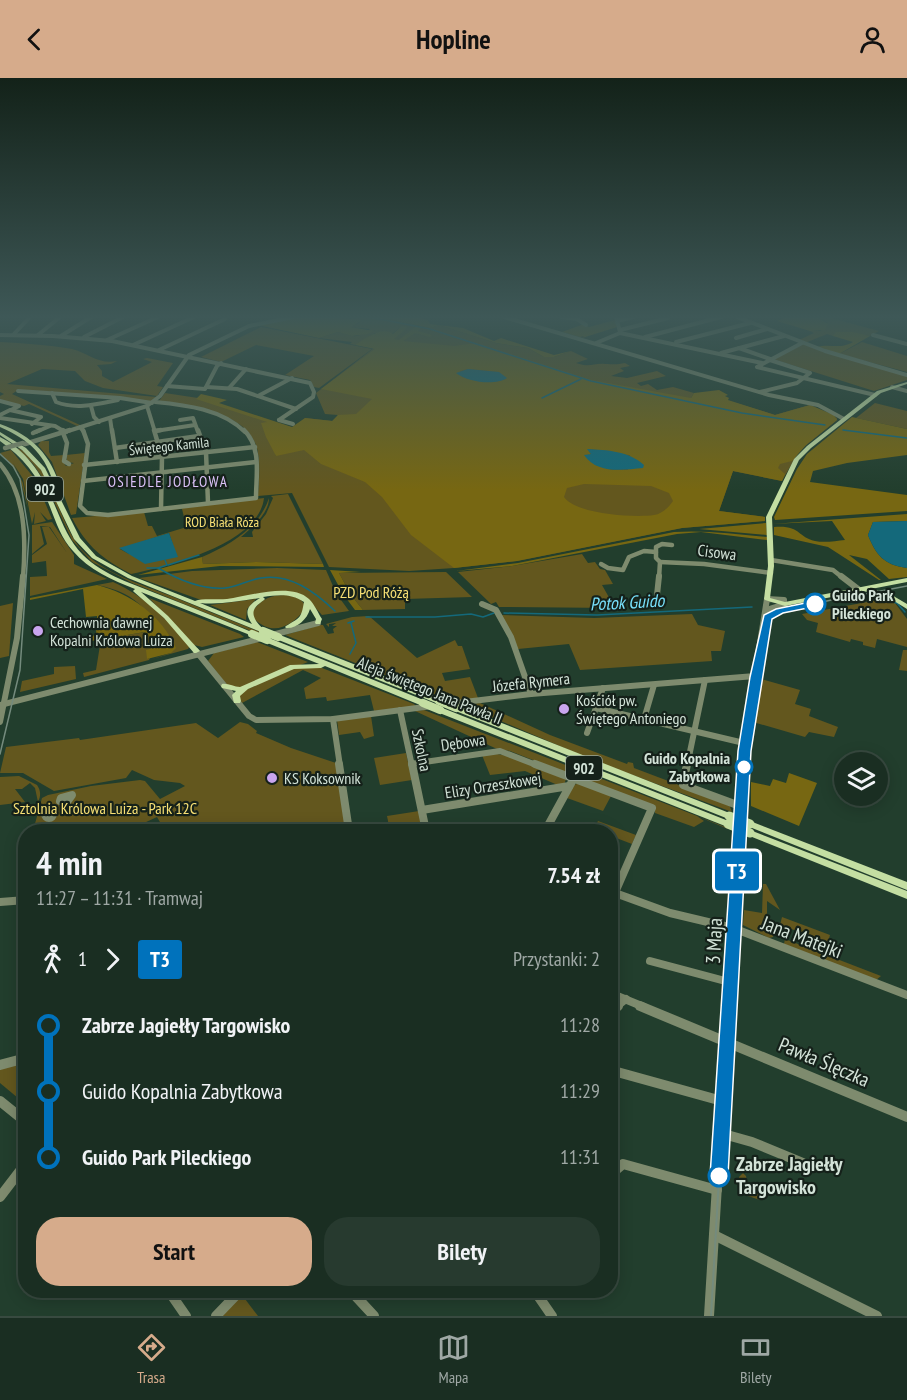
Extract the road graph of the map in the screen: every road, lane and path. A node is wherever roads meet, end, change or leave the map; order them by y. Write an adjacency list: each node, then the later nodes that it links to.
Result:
1 (175, 375): 11 (street)
2 (214, 375): 12 (street)
3 (241, 375): 14 (street)
4 (277, 375): 8 (street)
5 (702, 375): 17 (street)
6 (784, 375): 9 (street)
7 (807, 375): 9 (street)
8 (292, 378): 20 (street); 25 (street)
9 (802, 380): 17 (street); 19 (street)
10 (907, 383): 13 (main road, 3 Maja)
11 (167, 386): 12 (street); 23 (street)
12 (207, 387): 14 (street)
13 (892, 387): 16 (street); 19 (main road, 3 Maja)
14 (229, 388): 20 (street)
15 (18, 391): 18 (street)
16 (907, 391)
17 (759, 392): 29 (street)
18 (52, 393): 21 (street); 24 (street)
19 (874, 395): 29 (main road, 3 Maja)
20 (257, 396): 25 (street)
21 (124, 398): 23 (street); 24 (street)
22 (0, 401): 26 (street)
23 (151, 404): 28 (street); 38 (street); 46 (street)
24 (91, 406): 31 (street)
25 (296, 408): 33 (street)
26 (10, 410): 27 (street); 32 (street)
27 (0, 417): 32 (street)
28 (110, 418): 31 (street); 47 (street)
29 (844, 419): 64 (main road, 3 Maja)
30 (180, 420): 35 (street)
31 (99, 422): 37 (street)
32 (33, 423): 34 (street)
33 (293, 424)
34 (51, 425): 39 (street); 41 (street)
35 (195, 425): 38 (street); 42 (street)
36 (0, 426): 44 (main road)
37 (80, 427): 39 (street); 55 (street)
38 (155, 431): 45 (street)
39 (65, 432): 44 (street); 54 (street)
40 (0, 433): 59 (main road, Aleja świętego Jana Pawła II / 902)
41 (33, 433)
42 (199, 436): 45 (street); 49 (street)
43 (0, 439): 69 (main road, Aleja świętego Jana Pawła II / 902)
44 (28, 443): 48 (street, bridge); 59 (main road)
45 (158, 443): 47 (street); 50 (street)
46 (255, 447): 49 (street, Świętego Kamila); 52 (street)
47 (115, 448): 51 (street)
48 (3, 450)
49 (206, 452): 50 (street, Świętego Kamila); 56 (street)
50 (162, 457): 51 (street, Świętego Kamila); 57 (street)
51 (117, 462): 55 (street, Świętego Kamila)
52 (256, 462): 56 (street); 60 (street)
53 (0, 464): 94 (street)
54 (69, 464)
55 (84, 465): 58 (street)
56 (206, 468): 57 (street); 60 (street)
57 (162, 472): 58 (street); 61 (street)
58 (83, 481): 61 (street)
59 (60, 502): 74 (main road, Aleja świętego Jana Pawła II / 902)
60 (208, 503): 61 (street)
61 (161, 509)
62 (672, 545): 63 (street)
63 (656, 552): 65 (street); 66 (street)
64 (771, 560): 67 (main road, 3 Maja); 70 (street)
65 (660, 562): 67 (street, Cisowa); 73 (street)
66 (602, 564)
67 (771, 573): 72 (main road, 3 Maja)
68 (907, 580): 71 (main road)
69 (122, 582): 84 (main road); 85 (main road, Aleja świętego Jana Pawła II / 902, bridge)
70 (858, 589): 71 (main road); 76 (main road)
71 (882, 589): 77 (main road); 79 (main road)
72 (768, 590): 75 (main road, 3 Maja); 76 (main road)
73 (657, 595)
74 (176, 596): 81 (main road); 83 (main road, Aleja świętego Jana Pawła II / 902)
75 (767, 599): 76 (main road); 80 (street, 3 Maja)
76 (785, 602): 80 (street)
77 (907, 602)
78 (482, 604): 92 (street)
79 (907, 607)
80 (766, 610): 86 (street, 3 Maja)
81 (318, 623): 84 (street)
82 (288, 627): 83 (main road); 84 (street)
83 (263, 631): 95 (main road, Aleja świętego Jana Pawła II / 902, bridge)
84 (197, 652): 89 (street, Józefa Rymera); 94 (street)
85 (343, 671): 90 (main road); 95 (main road, Aleja świętego Jana Pawła II / 902, bridge)
86 (755, 676): 87 (street, Józefa Rymera); 103 (street, 3 Maja)
87 (705, 680): 88 (street, Józefa Rymera); 101 (street)
88 (654, 685): 91 (street, Józefa Rymera); 99 (street)
89 (225, 686): 90 (main road); 93 (street, Józefa Rymera)
90 (246, 688): 93 (main road)
91 (603, 688): 92 (street, Józefa Rymera); 96 (street)
92 (531, 694): 97 (street, Józefa Rymera)
93 (237, 701): 98 (street, Józefa Rymera)
94 (3, 702): 100 (street)
95 (439, 705): 109 (main road, Aleja świętego Jana Pawła II / 902); 109 (main road, Aleja świętego Jana Pawła II / 902, bridge)
96 (596, 708): 99 (street); 102 (street)
97 (400, 710): 98 (street, Józefa Rymera); 104 (street, Szkolna)
98 (333, 719): 110 (street)
99 (644, 719): 101 (street)
100 (0, 722)
101 (695, 731): 103 (street); 107 (street)
102 (587, 733)
103 (744, 743): 107 (street, 3 Maja)
104 (411, 764): 105 (street, Dębowa); 108 (street, Szkolna)
105 (574, 778): 106 (street); 115 (street, Dębowa)
106 (569, 786): 108 (street, Elizy Orzeszkowej); 112 (street)
107 (740, 806): 122 (street, 3 Maja)
108 (422, 810): 111 (street, Szkolna)
109 (729, 820): 113 (main road, Aleja świętego Jana Pawła II / 902, bridge)
110 (348, 824)
111 (425, 824)
112 (549, 824)
113 (750, 829): 114 (main road, Aleja świętego Jana Pawła II / 902); 116 (main road, Aleja świętego Jana Pawła II / 902)
114 (849, 871): 118 (main road, Aleja świętego Jana Pawła II / 902); 119 (main road)
115 (618, 886)
116 (907, 886)
117 (618, 894): 122 (street, Jana Matejki)
118 (907, 895)
119 (907, 900)
120 (18, 901): 121 (street)
121 (0, 902)
122 (733, 928): 124 (street, 3 Maja); 125 (street, Jana Matejki)
123 (650, 961): 124 (street)
124 (729, 981): 129 (street, 3 Maja)
125 (907, 995)
126 (618, 996): 127 (street, Pawła Ślęczka)
127 (626, 999): 128 (street); 129 (street, Pawła Ślęczka)
128 (618, 1006)
129 (726, 1041): 134 (street, 3 Maja); 136 (street, Pawła Ślęczka)
130 (18, 1060): 131 (street)
131 (0, 1065)
132 (618, 1072): 134 (street)
133 (0, 1101): 135 (street)
134 (722, 1101): 137 (street, 3 Maja)
135 (18, 1116)
136 (907, 1117)
137 (720, 1133): 138 (street); 141 (street, 3 Maja)
138 (803, 1163)
139 (618, 1168): 141 (street)
140 (18, 1173): 142 (street)
141 (717, 1190): 143 (street, 3 Maja)
142 (0, 1197)
143 (714, 1234): 152 (street, 3 Maja); 153 (street)
144 (174, 1298): 148 (street)
145 (233, 1298): 149 (street)
146 (357, 1298): 150 (street)
147 (540, 1298): 151 (street)
148 (186, 1316)
149 (216, 1316)
150 (374, 1316)
151 (552, 1316)
152 (709, 1316)
153 (877, 1316)

